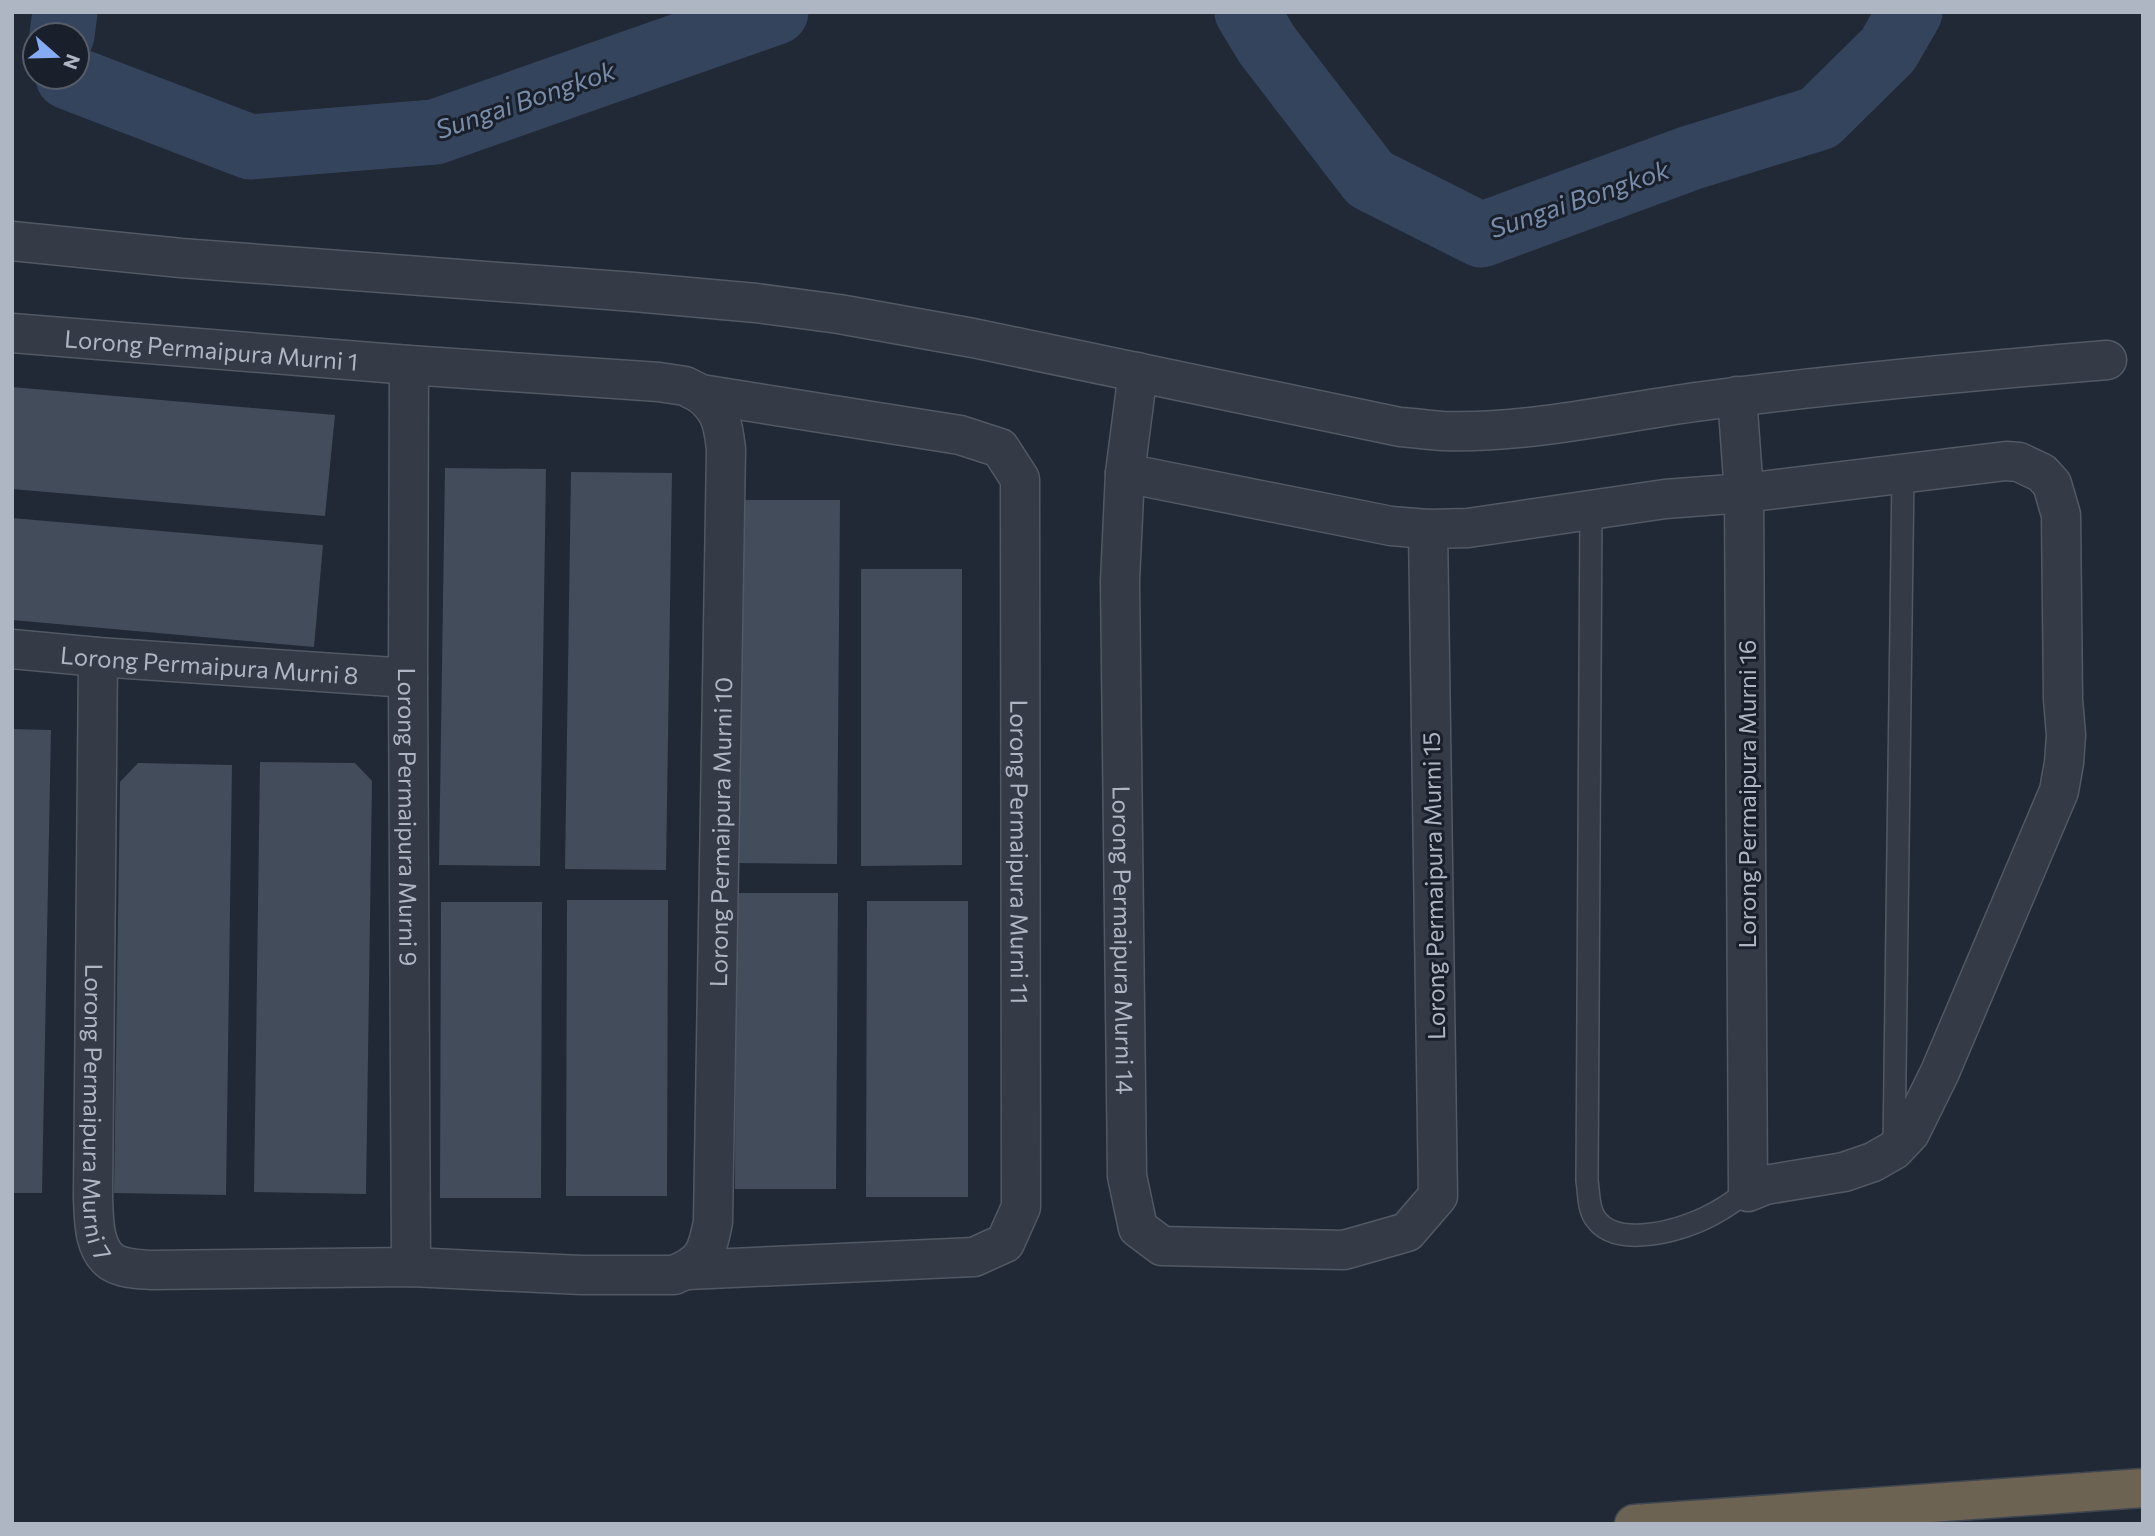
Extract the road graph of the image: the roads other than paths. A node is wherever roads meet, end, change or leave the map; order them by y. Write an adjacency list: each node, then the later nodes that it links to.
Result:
1 (12, 241): 5 (street)
2 (12, 333): 4 (street, Lorong Permaipura Murni 1)
3 (2107, 360): 7 (street)
4 (409, 365): 6 (street, Lorong Permaipura Murni 1); 15 (street, Lorong Permaipura Murni 9)
5 (1138, 372): 7 (street); 9 (street, Lorong Permaipura Murni 14)
6 (701, 394): 20 (street, Lorong Permaipura Murni 10); 20 (street, Lorong Permaipura Murni 11)
7 (1737, 396): 10 (street, Lorong Permaipura Murni 16)
8 (1903, 472): 10 (street); 16 (lane); 16 (street)
9 (1125, 473): 12 (street); 18 (street, Lorong Permaipura Murni 14)
10 (1744, 493): 11 (street); 17 (street, Lorong Permaipura Murni 16)
11 (1591, 509): 12 (street); 17 (lane)
12 (1428, 529): 18 (street, Lorong Permaipura Murni 15)
13 (12, 649): 14 (street, Lorong Permaipura Murni 8)
14 (98, 657): 15 (street, Lorong Permaipura Murni 8); 19 (street, Lorong Permaipura Murni 7)
15 (408, 678): 19 (street, Lorong Permaipura Murni 9)
16 (1894, 1150): 17 (street)
17 (1748, 1192)
18 (1407, 1232)
19 (411, 1267): 20 (street, Lorong Permaipura Murni 11)
20 (688, 1270)
21 (2143, 1488): 22 (highway)
22 (1634, 1524)

